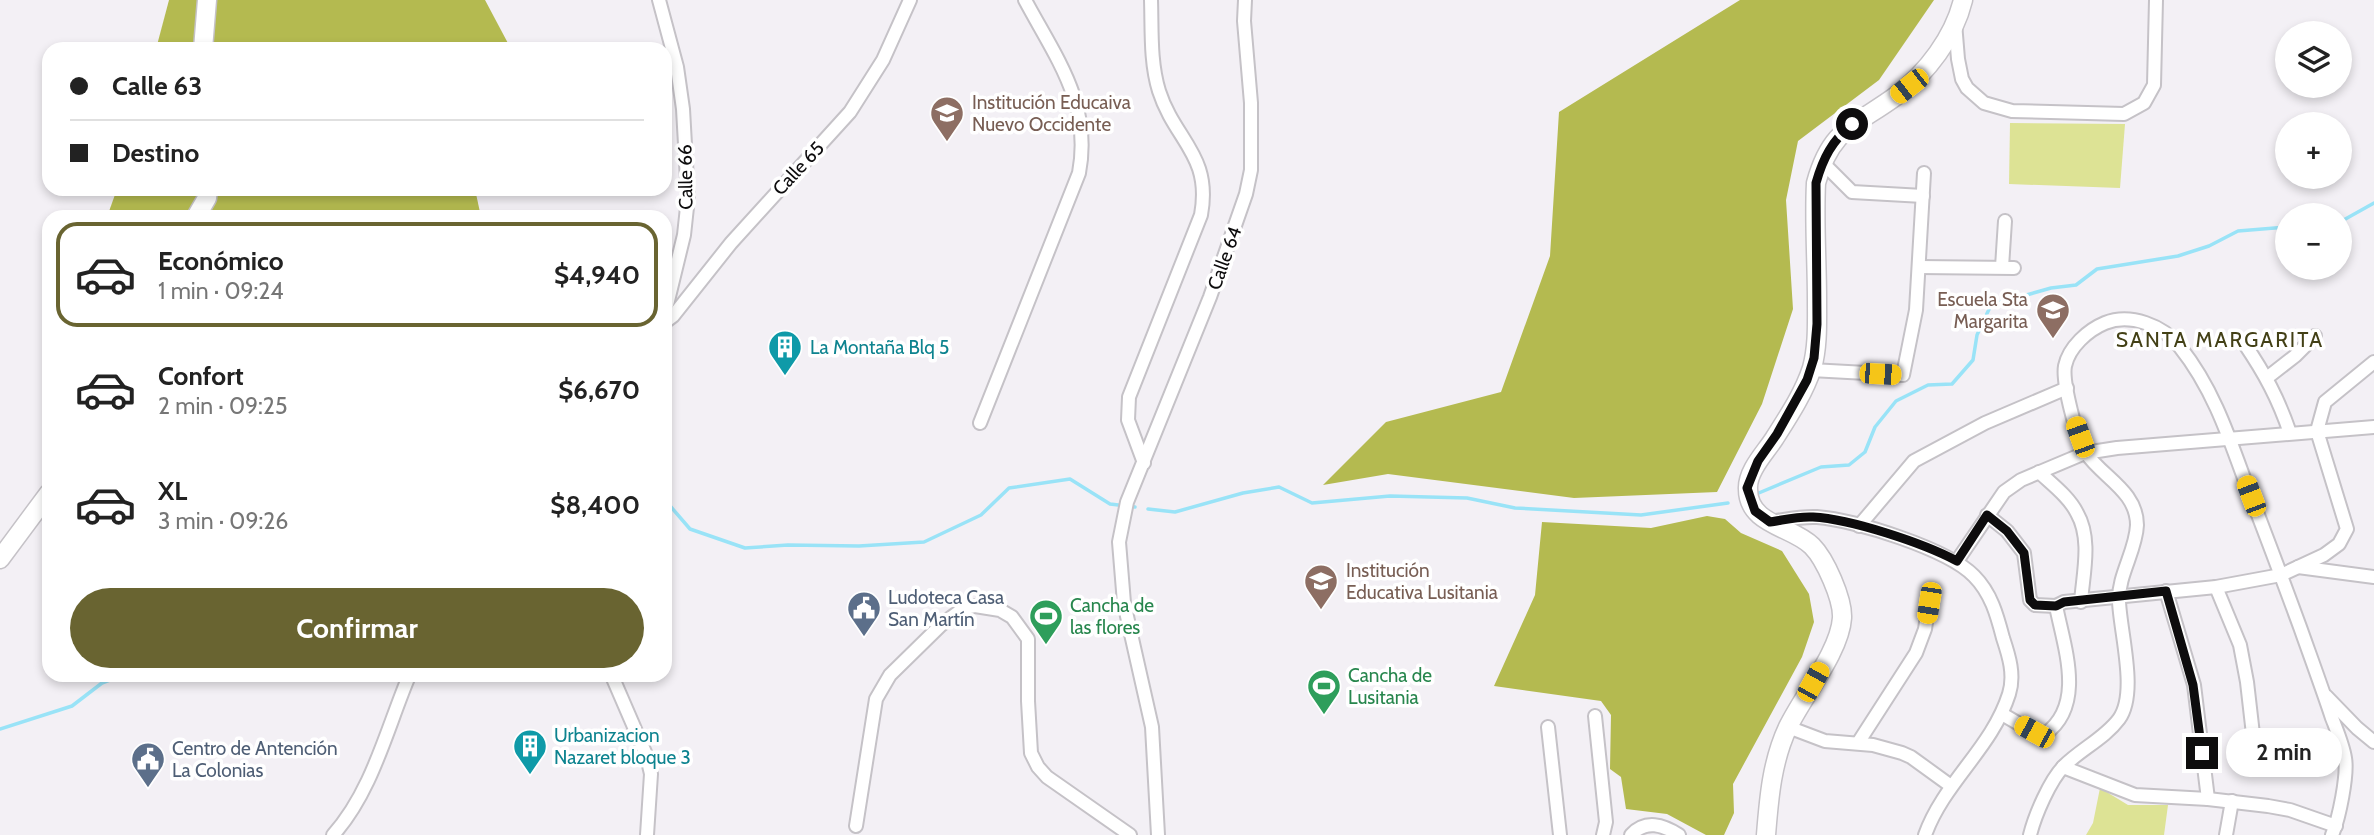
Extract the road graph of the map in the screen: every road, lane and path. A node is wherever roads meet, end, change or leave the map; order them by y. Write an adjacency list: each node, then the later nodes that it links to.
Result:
1 (207, 0): 10 (main road)
2 (660, 0): 11 (street, Calle 66)
3 (910, 0): 19 (street, Calle 65)
4 (1025, 0): 26 (street)
5 (1151, 0): 32 (street)
6 (1245, 0): 32 (street, Calle 64)
7 (1963, 0): 9 (main road)
8 (2156, 0): 9 (street)
9 (1955, 22): 13 (main road)
10 (204, 42)
11 (671, 42)
12 (672, 47): 18 (street, Calle 66)
13 (1822, 162): 15 (street); 23 (main road)
14 (1924, 173): 15 (street)
15 (1923, 196): 17 (street)
16 (2005, 221): 17 (street)
17 (1919, 267): 23 (street)
18 (672, 284)
19 (672, 317)
20 (2315, 336): 24 (street)
21 (2244, 343): 24 (street)
22 (2374, 362): 28 (street)
23 (1811, 370): 36 (main road)
24 (2268, 377): 29 (street)
25 (2067, 388): 30 (street); 31 (street); 37 (street)
26 (980, 423)
27 (2374, 427): 28 (street)
28 (2317, 431): 29 (street); 40 (street)
29 (2290, 433): 30 (street)
30 (2231, 439): 31 (street); 41 (street)
31 (2085, 453): 33 (street); 45 (street)
32 (1143, 463): 68 (street, Calle 64)
33 (2039, 472): 35 (street); 46 (street)
34 (42, 502): 38 (main road)
35 (1987, 515): 39 (street); 48 (street)
36 (1770, 522): 37 (street); 55 (main road)
37 (1858, 526): 39 (street)
38 (0, 559)
39 (1957, 561): 52 (street)
40 (2297, 567): 41 (street); 42 (street)
41 (2281, 575): 43 (street); 51 (street)
42 (2374, 577)
43 (2216, 587): 44 (street); 58 (street)
44 (2166, 591): 45 (street); 61 (street)
45 (2119, 597): 46 (street); 59 (street)
46 (2081, 601): 48 (street)
47 (1929, 603): 57 (street)
48 (2056, 606): 52 (street)
49 (407, 682): 65 (street)
50 (615, 682): 66 (street)
51 (2324, 693): 56 (street); 64 (street)
52 (2002, 714): 60 (street)
53 (1595, 716): 70 (street)
54 (1548, 727): 69 (street)
55 (1788, 727): 57 (street); 73 (main road)
56 (2374, 742)
57 (1858, 743): 60 (street)
58 (2254, 743)
59 (2063, 767): 61 (street); 75 (street)
60 (1951, 786): 74 (street)
61 (2208, 799): 62 (street)
62 (2232, 801): 64 (street); 76 (street)
63 (856, 827): 67 (street)
64 (2334, 831)
65 (333, 835)
66 (648, 835)
67 (1130, 835)
68 (1158, 835)
69 (1560, 835)
70 (1603, 835)
71 (1631, 835): 72 (street)
72 (1679, 835)
73 (1766, 835)
74 (1925, 835)
75 (2030, 835)
76 (2226, 835)

